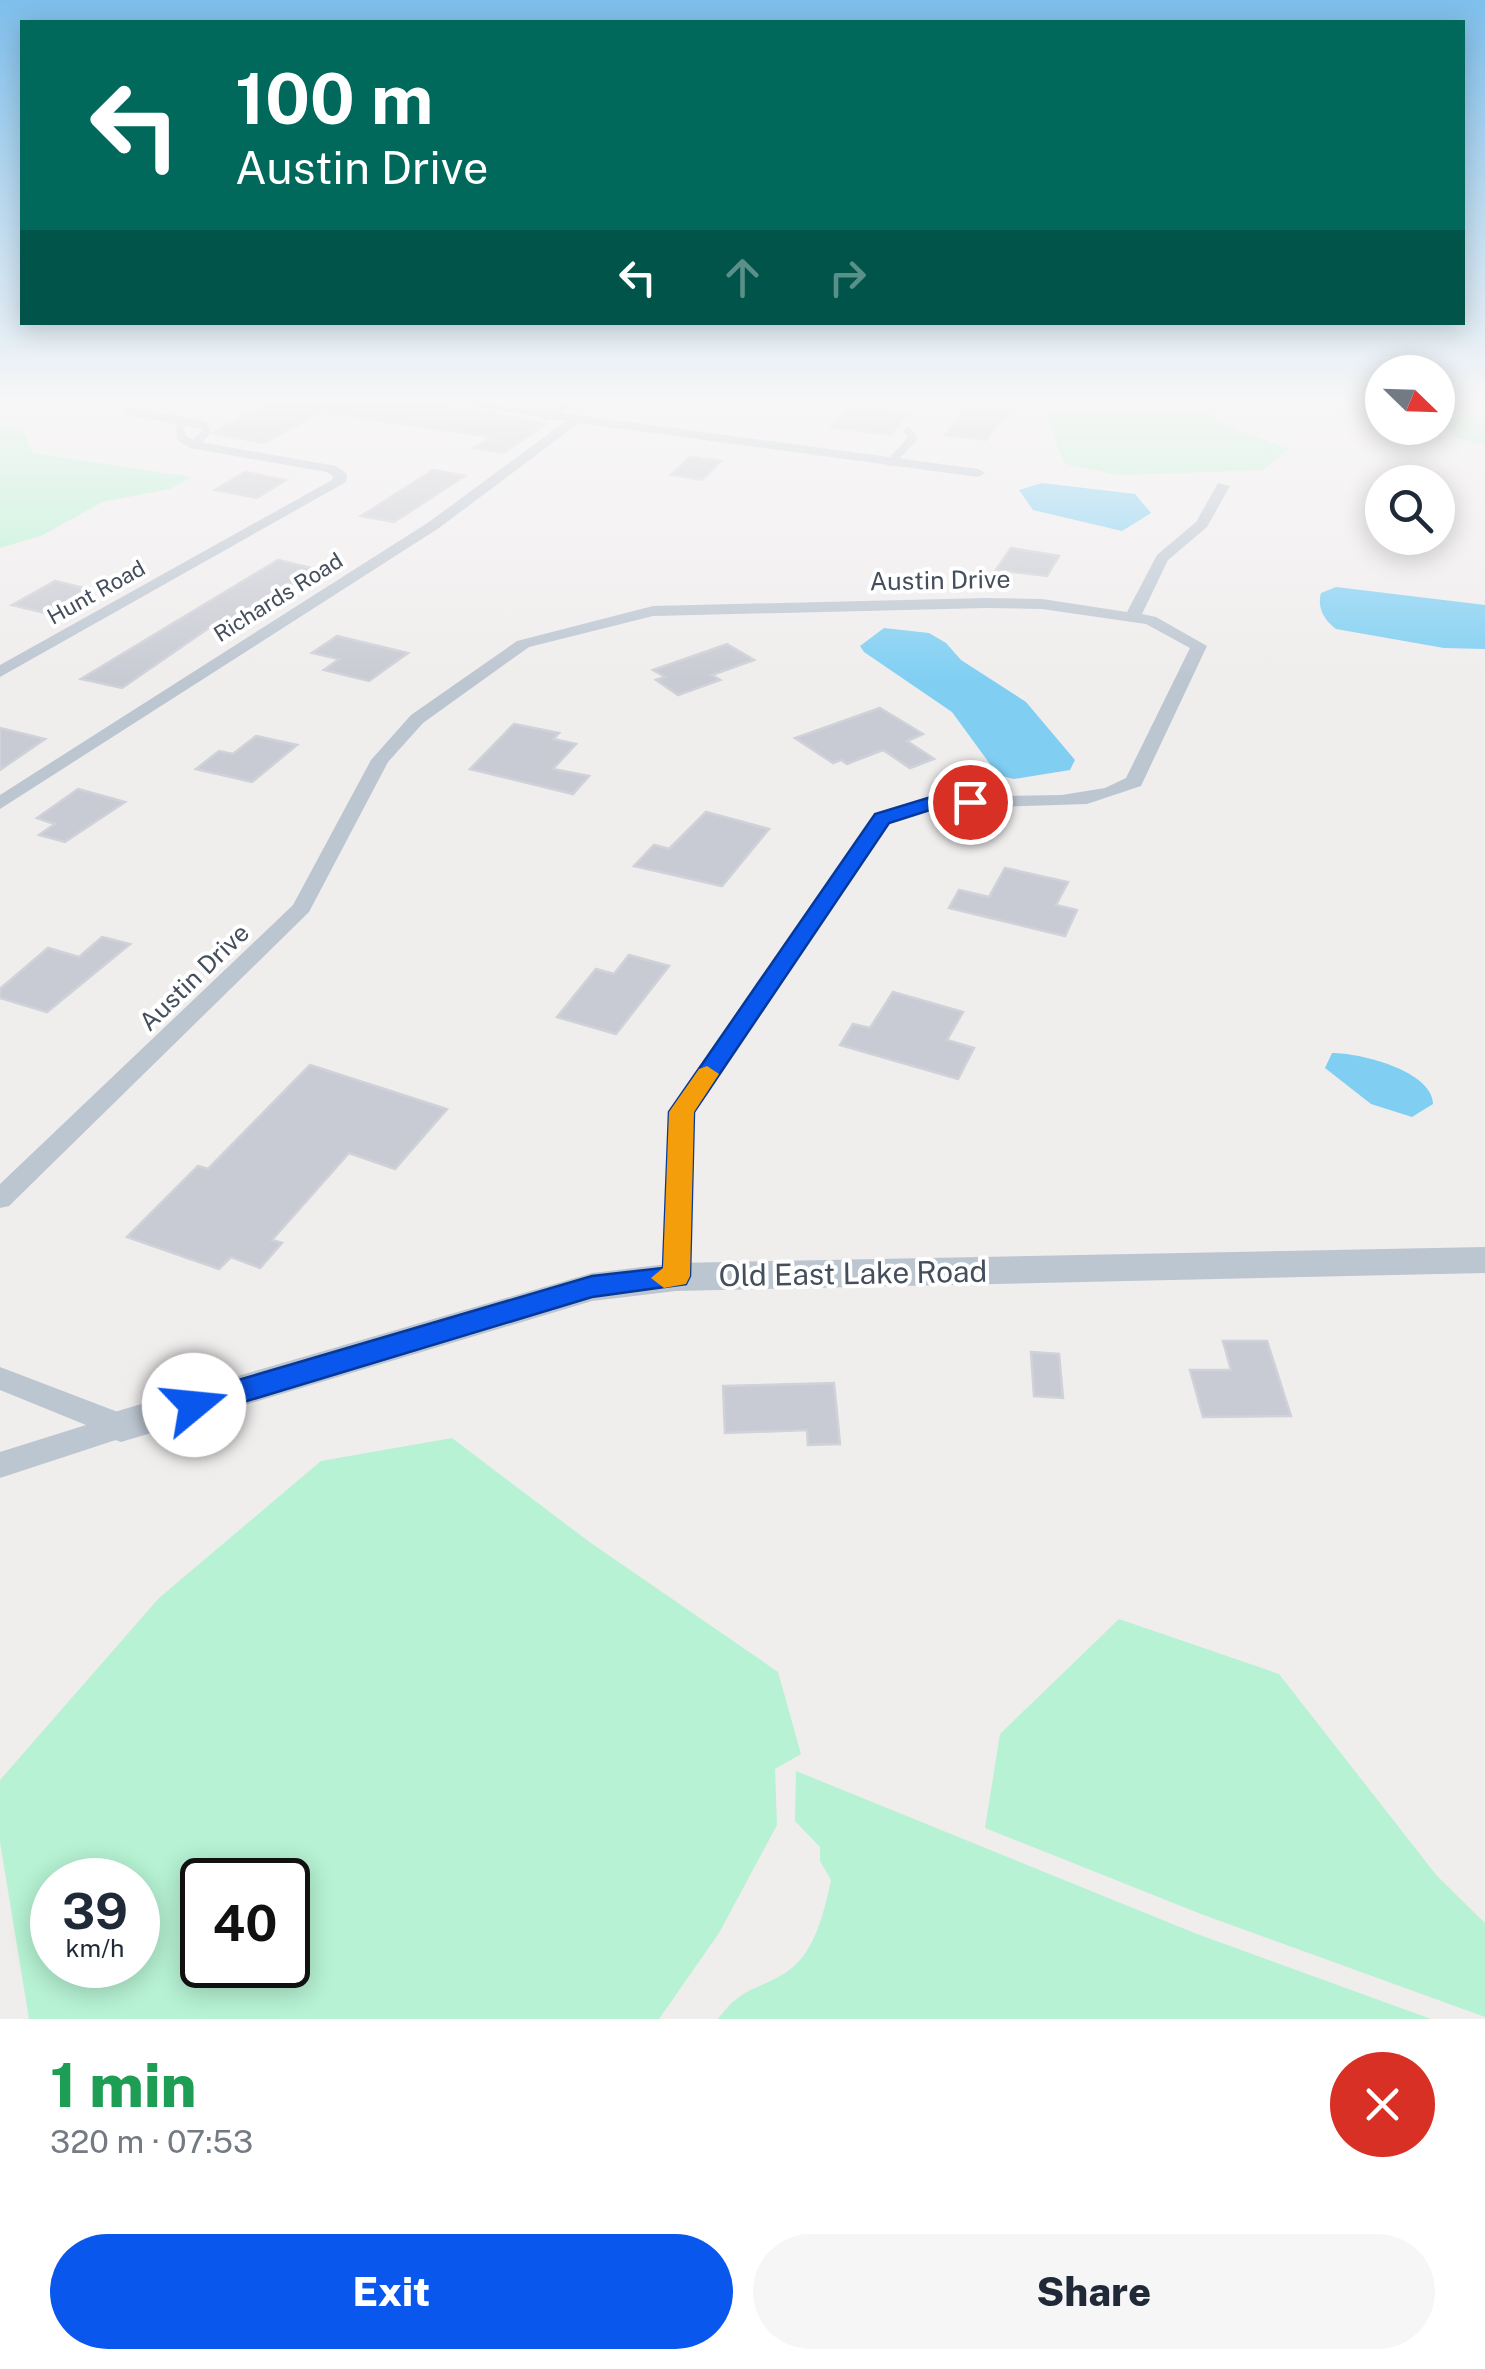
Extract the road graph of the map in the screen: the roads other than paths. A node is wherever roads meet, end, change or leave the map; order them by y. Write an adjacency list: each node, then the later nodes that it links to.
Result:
1 (322, 492): 5 (street, Hunt Road)
2 (478, 492): 6 (street, Richards Road)
3 (1220, 492): 4 (street)
4 (1132, 617): 7 (street, Austin Drive); 9 (street, Austin Drive)
5 (0, 672)
6 (0, 803)
7 (0, 1199)
8 (1485, 1260): 9 (street, Old East Lake Road)
9 (676, 1276): 11 (street, Old East Lake Road)
10 (0, 1378): 11 (street)
11 (121, 1426): 12 (street)
12 (0, 1465)

